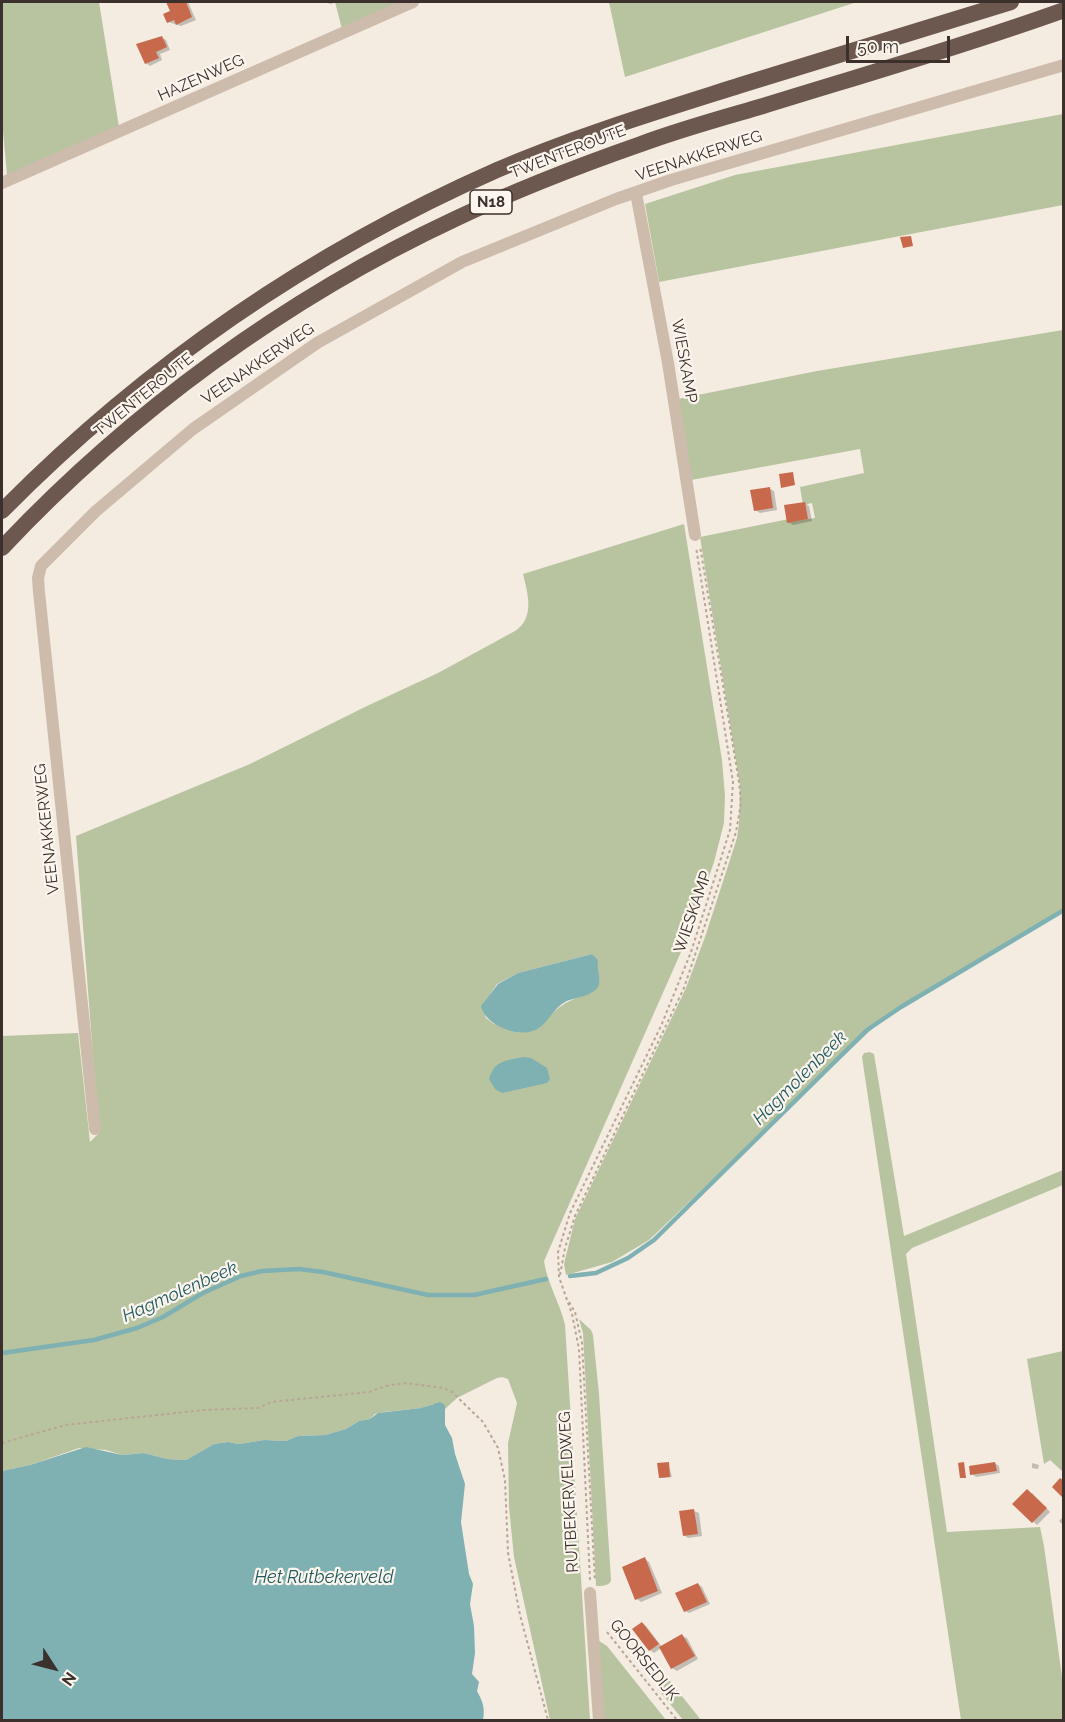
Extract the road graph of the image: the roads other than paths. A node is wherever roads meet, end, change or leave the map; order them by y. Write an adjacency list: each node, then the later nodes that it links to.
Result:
1 (413, 2): 5 (street, HAZENWEG)
2 (1011, 2): 7 (highway, TWENTEROUTE / N18)
3 (1064, 10): 9 (highway, TWENTEROUTE / N18)
4 (1064, 65): 6 (street, VEENAKKERWEG)
5 (2, 183)
6 (636, 193): 8 (street, WIESKAMP); 10 (street, VEENAKKERWEG)
7 (2, 511)
8 (695, 535)
9 (2, 549)
10 (95, 1129)
11 (590, 1593): 12 (street, RUTBEKERVELDWEG)
12 (598, 1720)

